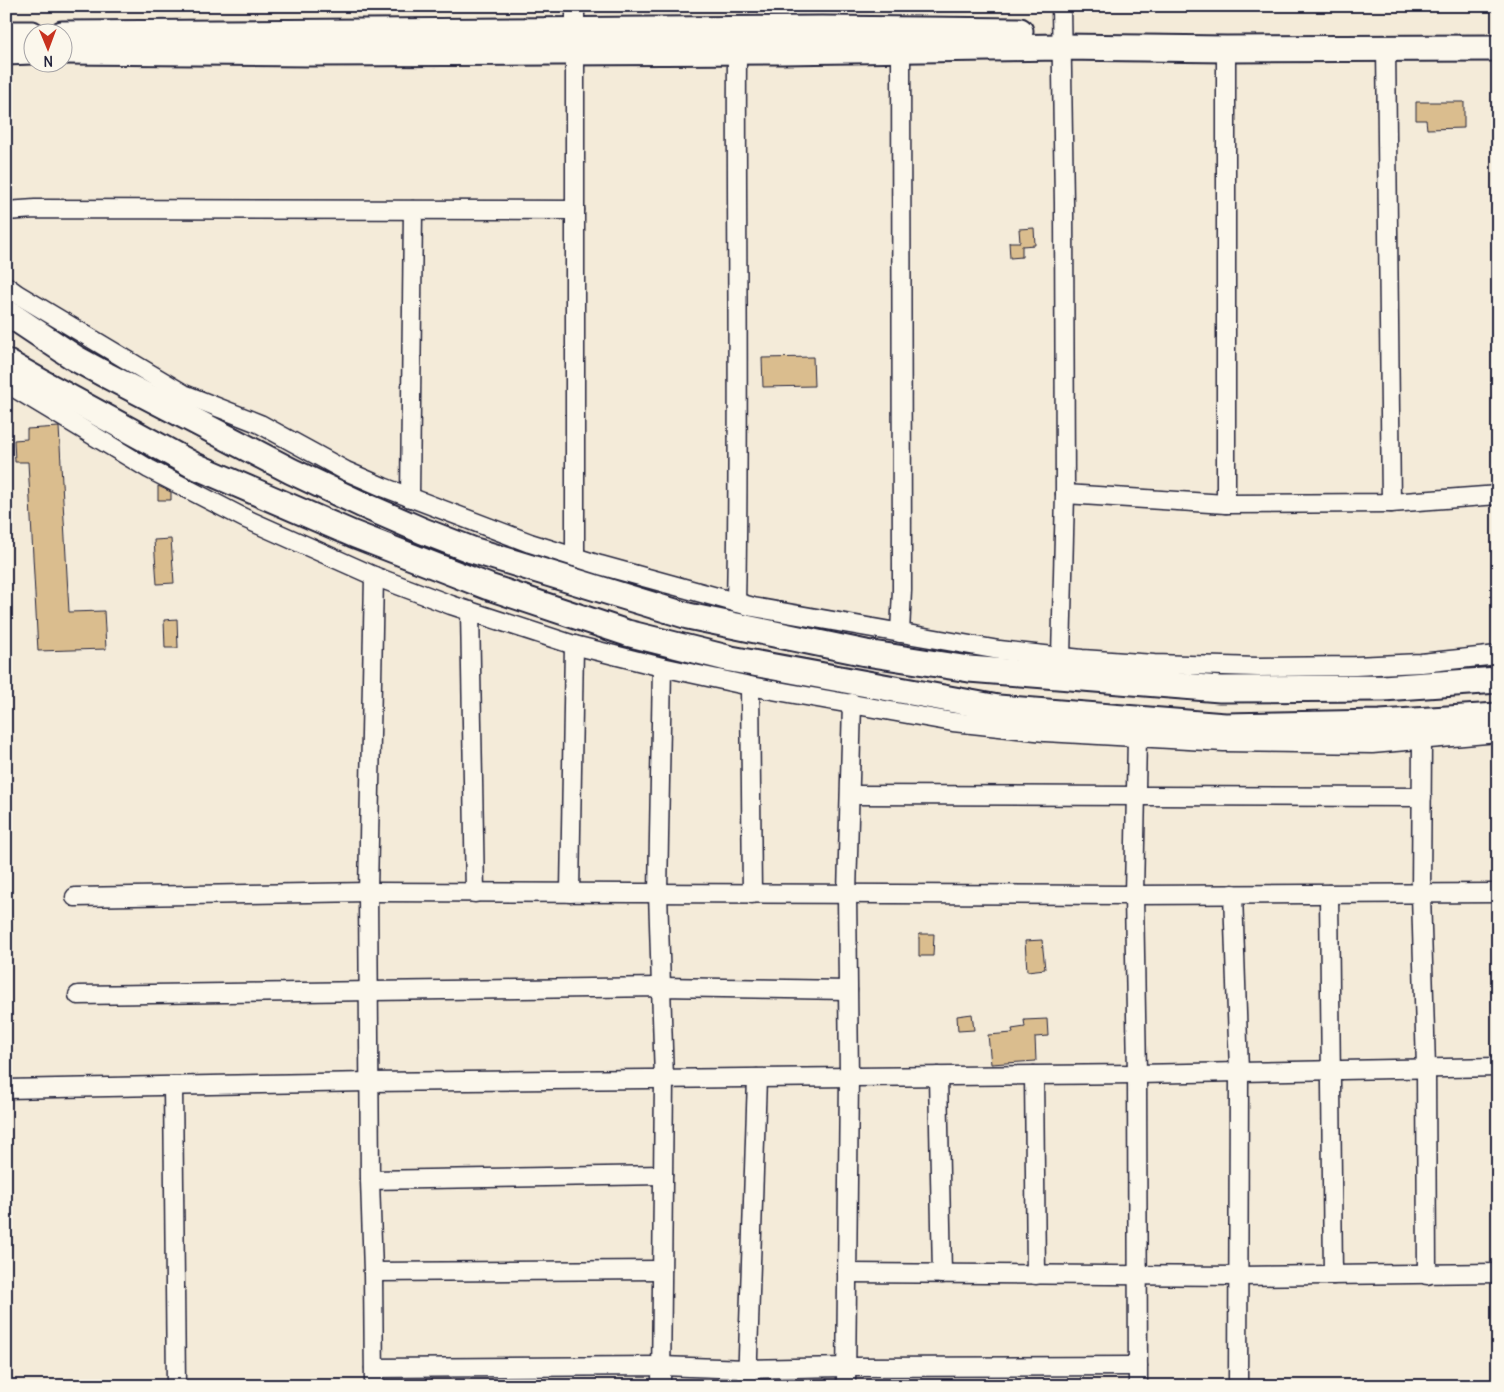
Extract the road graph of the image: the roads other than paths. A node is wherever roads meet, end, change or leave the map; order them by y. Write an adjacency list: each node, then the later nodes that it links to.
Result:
1 (575, 6): 9 (street)
2 (1061, 6): 8 (street)
3 (1498, 31): 8 (main road)
4 (6, 34): 5 (main road)
5 (22, 34)
6 (72, 34): 9 (main road)
7 (901, 40): 8 (main road); 9 (main road); 15 (main road); 33 (street)
8 (1062, 40): 12 (main road); 24 (street)
9 (575, 42): 14 (main road); 15 (main road); 19 (street)
10 (1386, 47): 11 (main road); 12 (main road); 27 (street)
11 (1498, 48)
12 (1226, 49): 28 (street)
13 (22, 51): 16 (main road)
14 (72, 51)
15 (737, 51): 31 (street)
16 (6, 52)
17 (6, 210): 18 (street)
18 (413, 210): 19 (street); 26 (street)
19 (575, 210): 29 (street)
20 (6, 286): 26 (street)
21 (6, 312): 38 (main road)
22 (6, 362): 41 (main road)
23 (6, 383): 30 (street)
24 (1066, 494): 28 (street); 36 (street)
25 (1498, 495): 27 (street)
26 (410, 498): 29 (street)
27 (1391, 503): 28 (street)
28 (1226, 504)
29 (575, 557): 31 (street)
30 (374, 576): 32 (street); 48 (street)
31 (736, 602): 33 (street)
32 (470, 611): 34 (street); 49 (street)
33 (900, 633): 36 (street)
34 (574, 645): 37 (street); 50 (street)
35 (1498, 655): 36 (street)
36 (1061, 657)
37 (662, 667): 39 (street); 51 (street)
38 (1498, 680)
39 (750, 686): 40 (street); 53 (street)
40 (852, 703): 43 (street); 45 (street)
41 (1498, 716)
42 (1498, 733): 44 (street)
43 (1137, 737): 44 (street); 46 (street)
44 (1422, 740): 47 (street)
45 (850, 795): 46 (street); 54 (street)
46 (1136, 797): 47 (street); 58 (street)
47 (1422, 797): 57 (street)
48 (368, 892): 49 (street); 59 (street); 62 (street)
49 (474, 893): 50 (street)
50 (570, 893): 51 (street)
51 (658, 893): 53 (street); 60 (street)
52 (1498, 893): 57 (street)
53 (752, 894): 54 (street)
54 (847, 894): 58 (street); 61 (street)
55 (1233, 894): 56 (street); 58 (street); 67 (street)
56 (1329, 894): 57 (street); 66 (street)
57 (1422, 894): 65 (street)
58 (1134, 895): 68 (street)
59 (75, 897)
60 (661, 987): 61 (street); 62 (street); 73 (street)
61 (848, 990): 71 (street)
62 (368, 992): 63 (street); 74 (street)
63 (78, 995)
64 (1498, 1067): 65 (street)
65 (1426, 1068): 66 (street); 86 (street)
66 (1332, 1070): 67 (street); 85 (street)
67 (1238, 1072): 68 (street); 88 (street)
68 (1137, 1074): 69 (street); 87 (street)
69 (1034, 1075): 70 (street); 84 (street)
70 (938, 1076): 71 (street); 83 (street)
71 (849, 1077): 72 (street); 82 (street)
72 (757, 1078): 73 (street); 93 (street)
73 (664, 1079): 74 (street); 77 (street)
74 (369, 1082): 75 (street); 78 (street)
75 (173, 1086): 76 (street); 94 (street)
76 (6, 1089)
77 (663, 1175): 78 (street); 79 (street)
78 (370, 1180): 80 (street)
79 (662, 1270): 80 (street); 89 (street)
80 (373, 1272): 92 (street)
81 (1498, 1272): 86 (street)
82 (847, 1273): 83 (street); 91 (street)
83 (942, 1274): 84 (street)
84 (1036, 1275): 87 (street)
85 (1333, 1275): 86 (street); 88 (street)
86 (1426, 1275)
87 (1138, 1276): 88 (street); 90 (street)
88 (1239, 1276): 99 (street)
89 (661, 1366): 92 (street); 93 (street); 96 (street)
90 (1138, 1366): 91 (street); 98 (street)
91 (846, 1367): 93 (street); 97 (street)
92 (374, 1368): 95 (street)
93 (747, 1378)
94 (176, 1386)
95 (374, 1386)
96 (661, 1386)
97 (846, 1386)
98 (1138, 1386)
99 (1238, 1386)

